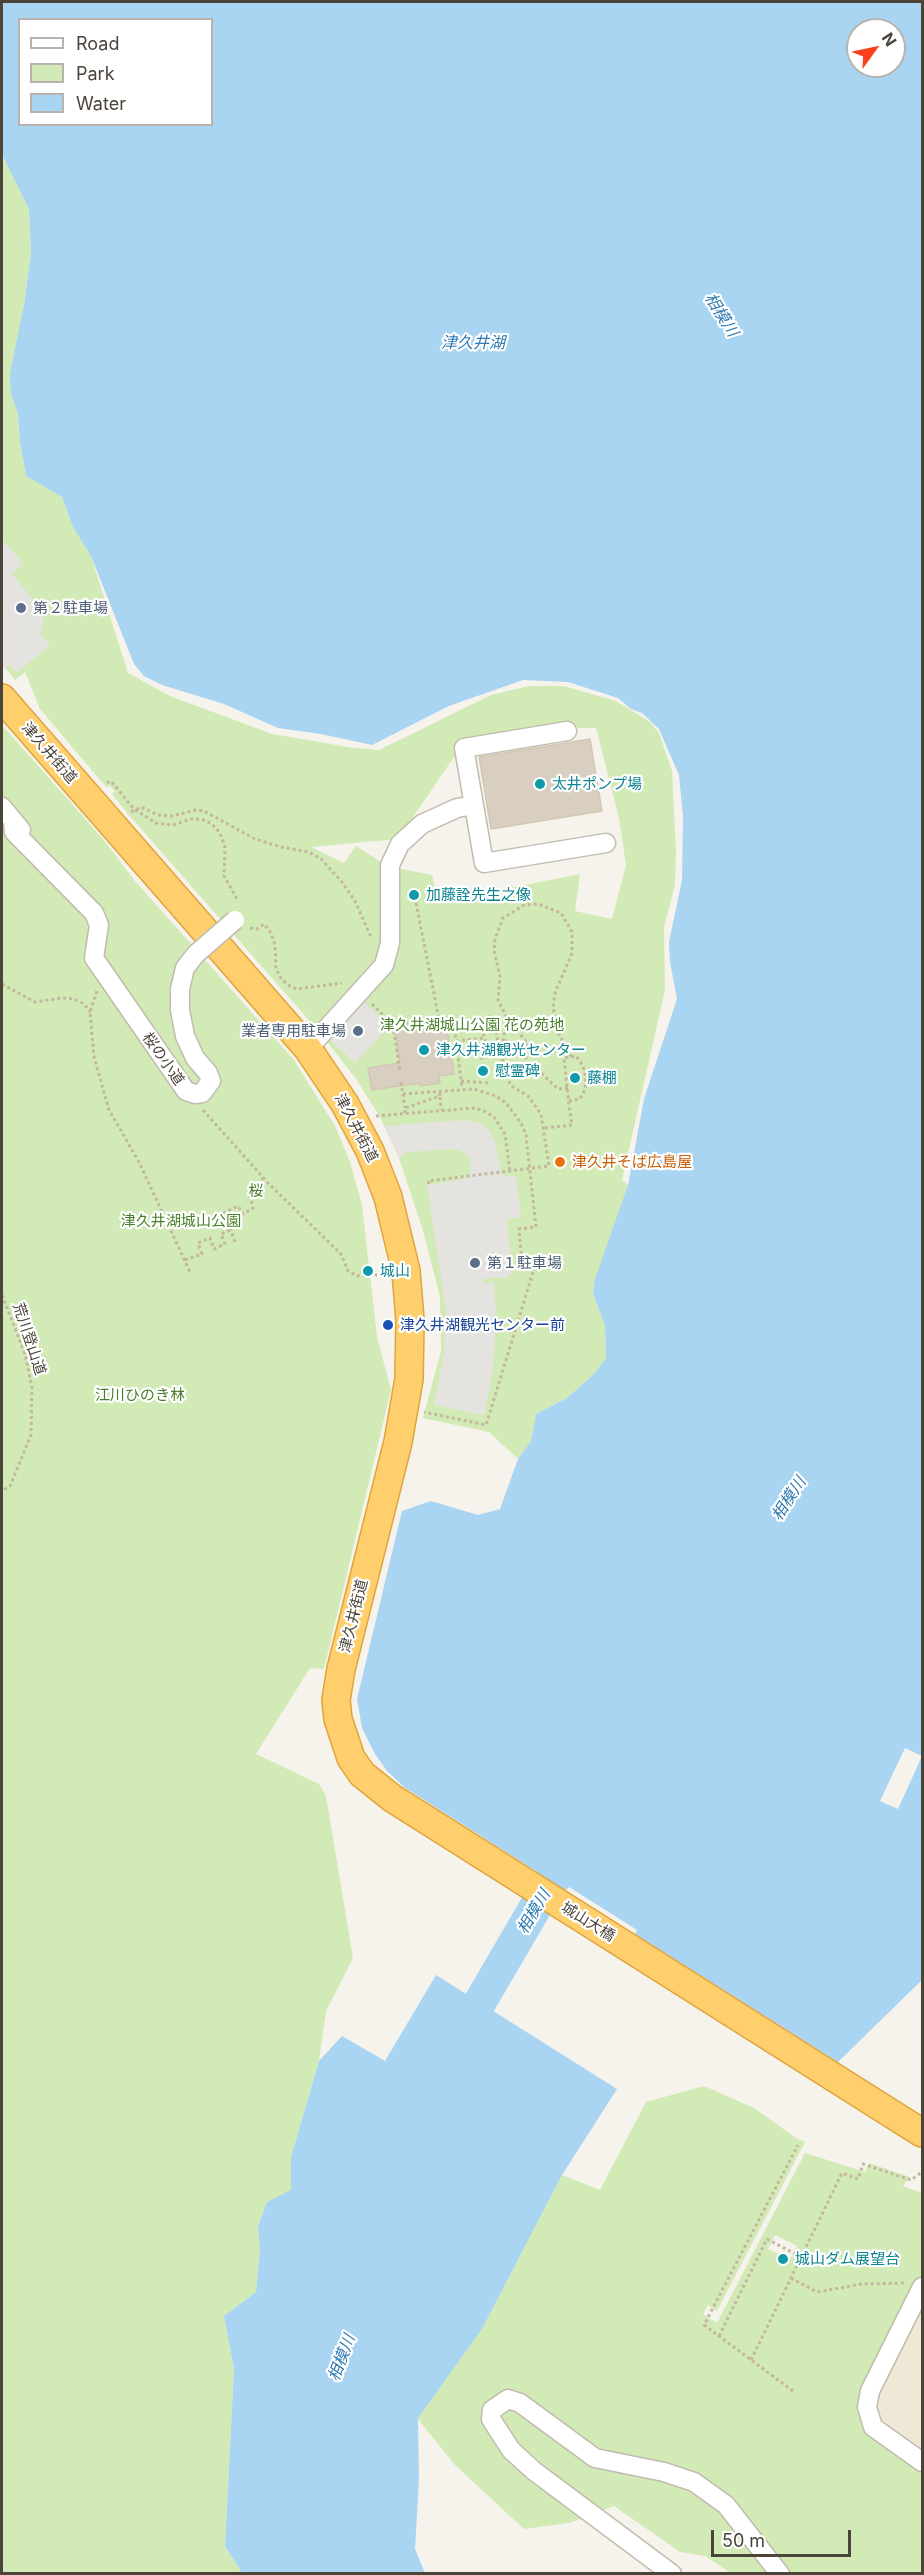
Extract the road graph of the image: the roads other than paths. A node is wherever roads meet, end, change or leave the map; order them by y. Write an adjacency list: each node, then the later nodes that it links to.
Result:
1 (2, 698): 7 (highway, 津久井街道)
2 (567, 730): 3 (street)
3 (474, 805): 5 (street); 7 (street)
4 (2, 807): 6 (street, 桜の小道, bridge)
5 (606, 843)
6 (240, 916)
7 (308, 1049): 8 (highway, 津久井街道)
8 (341, 1669): 9 (highway, 城山大橋)
9 (916, 2129)
10 (918, 2285): 11 (street)
11 (922, 2463)
12 (672, 2574): 13 (street)
13 (780, 2574)

